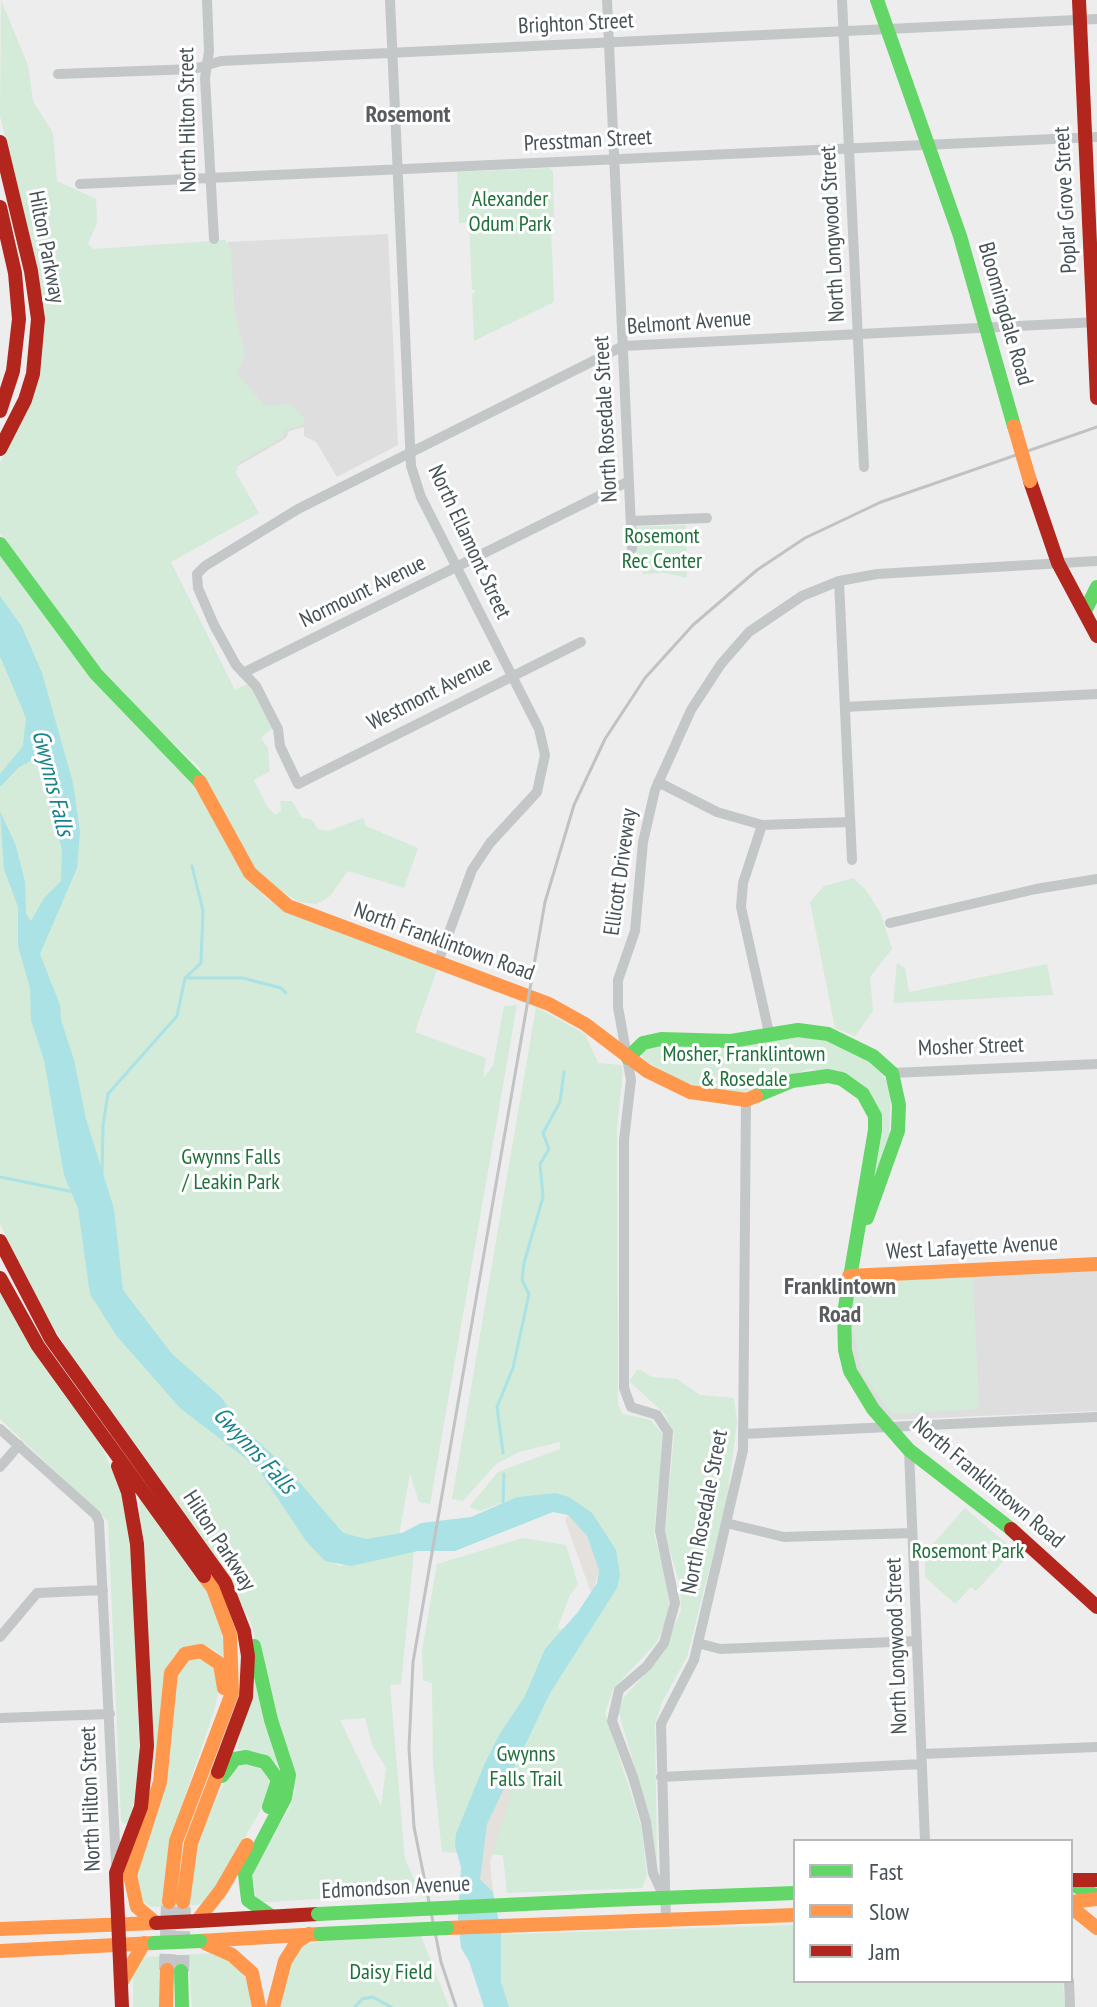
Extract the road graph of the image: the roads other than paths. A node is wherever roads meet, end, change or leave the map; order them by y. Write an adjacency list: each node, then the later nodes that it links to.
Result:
1 (207, 0): 13 (street, North Hilton Street)
2 (390, 0): 12 (street, North Ellamont Street)
3 (607, 0): 11 (street, North Rosedale Street)
4 (842, 0): 10 (street, North Longwood Street)
5 (877, 0): 9 (main road, Bloomingdale Road)
6 (1079, 0): 8 (main road, Poplar Grove Street)
7 (1097, 19): 8 (street, Brighton Street)
8 (1080, 20): 9 (street, Brighton Street); 15 (main road, Poplar Grove Street)
9 (887, 29): 10 (street, Brighton Street); 17 (main road, Bloomingdale Road)
10 (843, 31): 11 (street, Brighton Street); 18 (street, North Longwood Street)
11 (609, 42): 12 (street, Brighton Street); 19 (street, North Rosedale Street)
12 (392, 52): 13 (street, Brighton Street); 20 (street, North Ellamont Street)
13 (207, 65): 14 (street, Brighton Street); 21 (street, North Hilton Street)
14 (58, 74)
15 (1091, 138): 17 (street, Presstman Street); 25 (main road, Poplar Grove Street)
16 (0, 142): 31 (main road, Hilton Parkway)
17 (928, 145): 18 (street, Presstman Street); 26 (main road, Bloomingdale Road)
18 (849, 149): 19 (street, Presstman Street); 27 (street, North Longwood Street)
19 (614, 160): 20 (street, Presstman Street); 28 (street, North Rosedale Street)
20 (399, 169): 21 (street, Presstman Street); 32 (street, North Ellamont Street)
21 (211, 178): 22 (street, Presstman Street); 24 (street, North Hilton Street)
22 (80, 184)
23 (0, 207): 30 (main road, Hilton Parkway)
24 (214, 239)
25 (1096, 322): 26 (street, Belmont Avenue); 29 (main road, Poplar Grove Street)
26 (986, 328): 27 (street, Belmont Avenue); 40 (main road, Bloomingdale Road, bridge)
27 (858, 334): 28 (street, Belmont Avenue); 33 (street, North Longwood Street)
28 (623, 346): 32 (street, Belmont Avenue); 34 (street, North Rosedale Street)
29 (1097, 398)
30 (0, 411)
31 (0, 449)
32 (410, 452): 41 (street, North Ellamont Street); 47 (street, Belmont Avenue)
33 (864, 467)
34 (629, 481): 36 (street, North Rosedale Street); 41 (street, Normount Avenue)
35 (707, 518): 36 (street)
36 (631, 521): 38 (street, North Rosedale Street)
37 (0, 544): 57 (main road, North Franklintown Road)
38 (632, 549)
39 (1097, 561): 40 (street, Ellicott Driveway)
40 (1058, 563): 42 (street, Ellicott Driveway); 44 (main road, Bloomingdale Road)
41 (456, 568): 47 (street, Normount Avenue); 48 (street, North Ellamont Street)
42 (839, 581): 50 (street); 51 (street, Ellicott Driveway)
43 (1097, 587): 44 (main road)
44 (1085, 611): 45 (main road, Bloomingdale Road)
45 (1097, 636)
46 (581, 642): 48 (street, Westmont Avenue)
47 (243, 673): 48 (street, Westmont Avenue)
48 (512, 676): 57 (street, North Ellamont Street)
49 (1097, 694): 50 (street)
50 (845, 707): 52 (street)
51 (658, 782): 53 (street); 59 (street, Ellicott Driveway)
52 (850, 822): 53 (street); 54 (street)
53 (762, 825): 58 (street)
54 (852, 860)
55 (1097, 879): 56 (street)
56 (890, 923)
57 (438, 962): 59 (main road, North Franklintown Road)
58 (769, 1033): 59 (main road, Mosher Street); 61 (main road, Mosher Street)
59 (628, 1058): 62 (main road, North Franklintown Road); 98 (street, Ellicott Driveway)
60 (1097, 1064): 61 (street, Mosher Street)
61 (892, 1073): 64 (main road, North Franklintown Road)
62 (746, 1100): 64 (main road, North Franklintown Road); 71 (street, North Rosedale Street)
63 (0, 1241): 79 (main road, Hilton Parkway)
64 (856, 1245): 66 (main road, North Franklintown Road)
65 (1097, 1264): 66 (main road, West Lafayette Avenue)
66 (849, 1276): 69 (main road, North Franklintown Road)
67 (0, 1278): 73 (main road, Hilton Parkway)
68 (1097, 1417): 69 (street)
69 (888, 1427): 71 (street); 74 (main road, North Franklintown Road)
70 (0, 1429): 72 (street, North Hilton Street)
71 (743, 1434): 76 (street, North Rosedale Street)
72 (19, 1445): 75 (street); 78 (street, North Hilton Street)
73 (110, 1446): 86 (main road, Hilton Parkway); 92 (main road)
74 (909, 1450): 77 (street, North Longwood Street); 80 (main road, North Franklintown Road)
75 (0, 1467)
76 (726, 1523): 77 (street); 83 (street, North Rosedale Street)
77 (912, 1533): 82 (street, North Longwood Street)
78 (103, 1590): 81 (street); 84 (street, North Hilton Street)
79 (236, 1607): 90 (main road, Hilton Parkway); 102 (main road)
80 (1097, 1607)
81 (0, 1637)
82 (917, 1641): 83 (street); 88 (street, North Longwood Street)
83 (698, 1643): 89 (street, North Rosedale Street)
84 (110, 1714): 85 (street); 92 (street, North Hilton Street)
85 (0, 1718)
86 (214, 1745): 90 (main road, Hilton Parkway); 105 (main road)
87 (1097, 1747): 88 (street)
88 (922, 1759): 89 (street); 91 (street, North Longwood Street)
89 (661, 1777): 98 (street, North Rosedale Street)
90 (205, 1805): 103 (main road)
91 (925, 1839)
92 (116, 1873): 106 (main road, North Hilton Street)
93 (1097, 1880): 94 (main road)
94 (1073, 1882)
95 (1073, 1883): 97 (main road)
96 (793, 1893): 98 (main road, Edmondson Avenue)
97 (1097, 1898): 99 (main road)
98 (665, 1899): 102 (main road, Edmondson Avenue, bridge); 104 (street, North Rosedale Street)
99 (1073, 1904)
100 (1073, 1906): 107 (main road)
101 (793, 1915): 104 (main road, Edmondson Avenue)
102 (271, 1916): 103 (main road, Edmondson Avenue)
103 (197, 1921): 105 (main road, Edmondson Avenue, bridge)
104 (666, 1922): 109 (main road, Edmondson Avenue, bridge)
105 (156, 1923): 106 (main road, Edmondson Avenue)
106 (118, 1925): 108 (main road, Edmondson Avenue); 112 (main road, North Hilton Street)
107 (1097, 1928)
108 (0, 1929)
109 (314, 1934): 110 (main road, Edmondson Avenue); 120 (main road)
110 (200, 1941): 111 (main road, Edmondson Avenue, bridge); 119 (main road)
111 (149, 1943): 112 (main road, Edmondson Avenue); 114 (main road)
112 (119, 1944): 113 (main road, Edmondson Avenue); 114 (main road, North Hilton Street)
113 (0, 1951)
114 (121, 1983): 117 (main road, North Hilton Street)
115 (1069, 1983): 121 (street)
116 (182, 2005): 118 (main road)
117 (122, 2007)
118 (166, 2007)
119 (259, 2007)
120 (273, 2007)
121 (1070, 2007)

